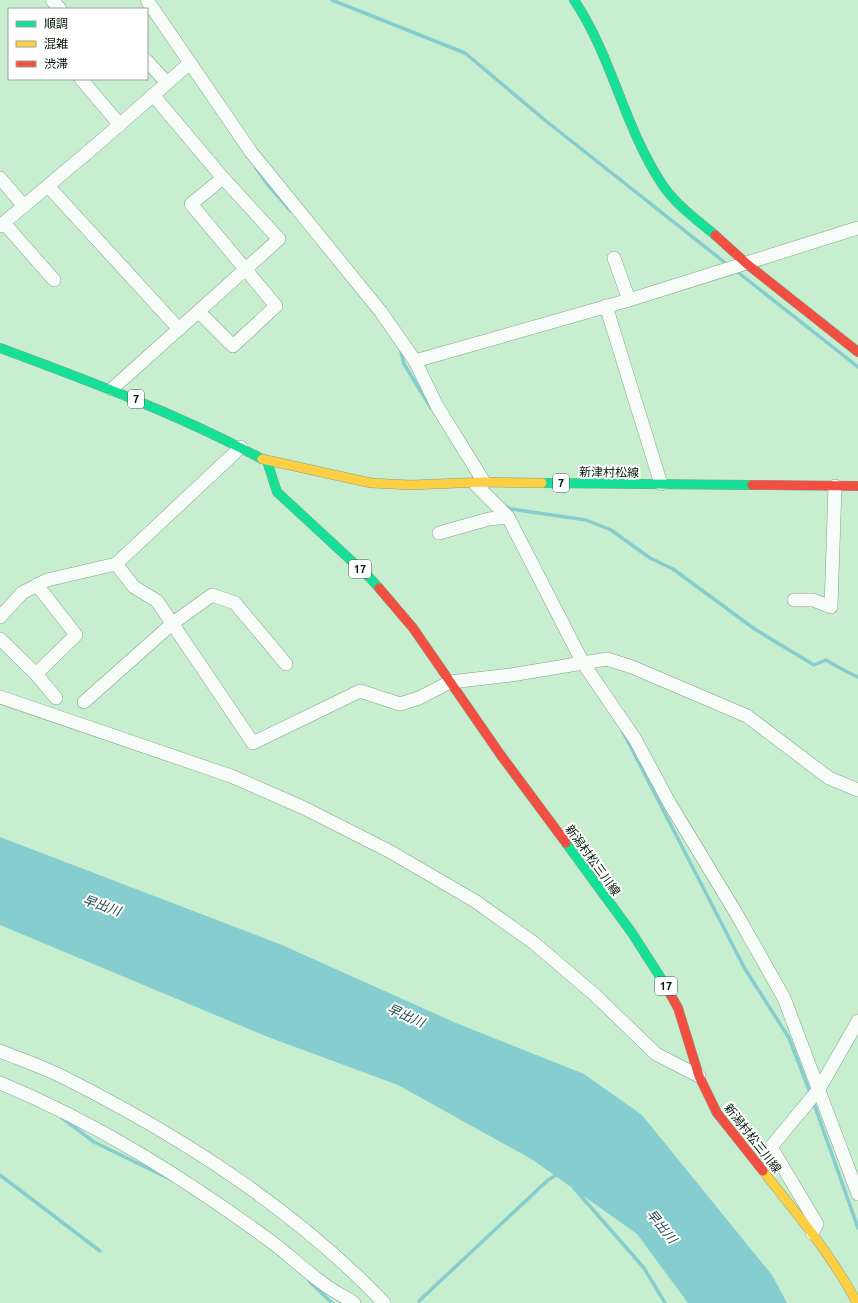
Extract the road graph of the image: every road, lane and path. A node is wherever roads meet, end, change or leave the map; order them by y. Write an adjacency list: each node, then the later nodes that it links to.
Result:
1 (52, 0): 4 (street)
2 (147, 0): 6 (street)
3 (574, 0): 18 (main road)
4 (59, 8)
5 (148, 61): 8 (street)
6 (190, 63): 8 (street); 27 (street)
7 (82, 80): 10 (street)
8 (167, 83): 9 (street)
9 (154, 95): 10 (street); 12 (street)
10 (120, 125): 13 (street)
11 (0, 178): 14 (street)
12 (224, 178): 19 (street); 19 (street)
13 (48, 186): 14 (street); 24 (street)
14 (24, 206): 15 (street)
15 (2, 225): 20 (street)
16 (858, 228): 18 (street)
17 (614, 258): 21 (street)
18 (747, 264): 21 (street); 26 (main road)
19 (245, 270): 23 (street); 23 (street)
20 (54, 280)
21 (629, 300): 22 (street)
22 (606, 306): 27 (street); 32 (street)
23 (199, 312): 24 (street)
24 (179, 329): 28 (street)
25 (0, 348): 28 (main road, 7)
26 (858, 352)
27 (415, 360): 31 (street)
28 (112, 389): 29 (main road, 7)
29 (241, 447): 30 (main road, 7); 37 (street)
30 (267, 461): 31 (main road, 新津村松線 / 7); 46 (main road, 新潟村松三川線 / 17)
31 (479, 483): 32 (main road, 新津村松線 / 7); 35 (street)
32 (661, 484): 33 (main road, 新津村松線 / 7)
33 (836, 486): 34 (main road, 新津村松線 / 7); 39 (street)
34 (858, 486)
35 (508, 517): 36 (street); 43 (street)
36 (439, 533)
37 (116, 564): 38 (street); 41 (street)
38 (37, 585): 40 (street); 45 (street)
39 (794, 600)
40 (0, 617)
41 (173, 623): 44 (street); 46 (street); 49 (street)
42 (0, 639): 45 (street)
43 (583, 663): 46 (street); 50 (street); 55 (street)
44 (286, 664)
45 (36, 674): 48 (street)
46 (450, 682): 53 (main road, 新潟村松三川線 / 17)
47 (0, 697): 53 (street)
48 (56, 698)
49 (84, 702)
50 (858, 790)
51 (858, 1021): 55 (street)
52 (0, 1051): 59 (street)
53 (699, 1076): 57 (main road, 新潟村松三川線 / 17)
54 (0, 1083): 58 (street)
55 (819, 1089): 56 (street); 57 (street)
56 (858, 1193)
57 (812, 1233): 60 (main road, 新潟村松三川線 / 17)
58 (354, 1303)
59 (384, 1303)
60 (857, 1303)

